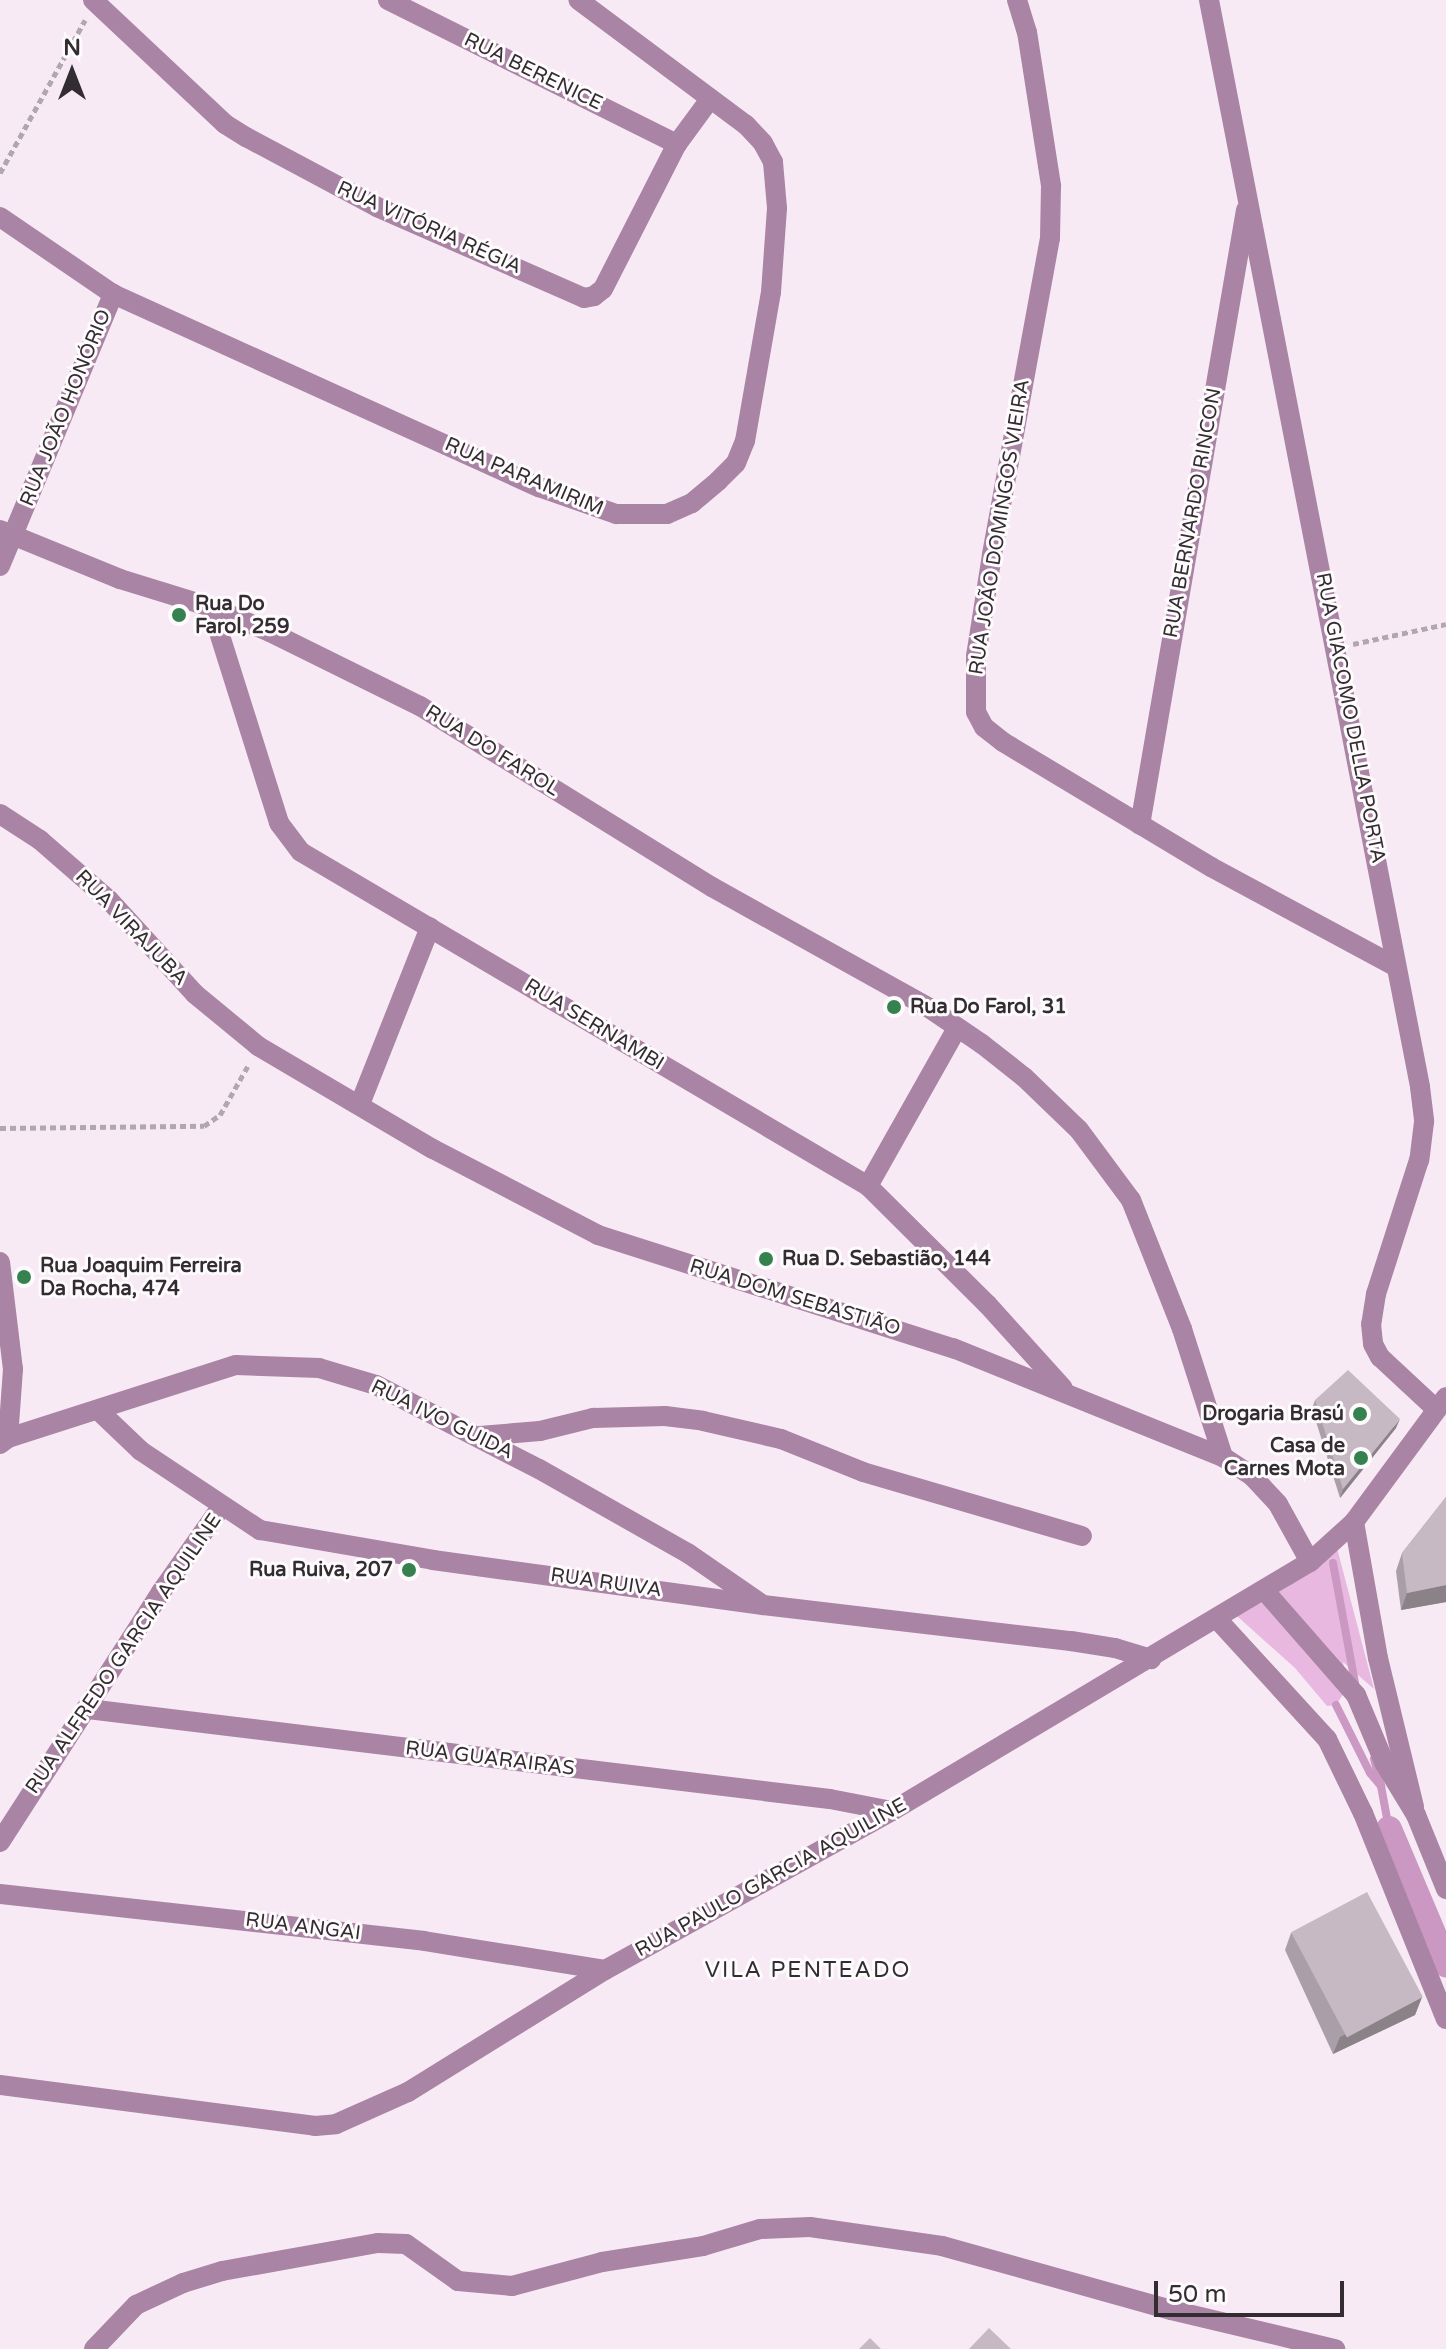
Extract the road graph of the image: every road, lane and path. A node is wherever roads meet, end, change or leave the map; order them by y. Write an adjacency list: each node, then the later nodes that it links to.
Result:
1 (388, 0): 7 (street, RUA BERENICE)
2 (578, 0): 6 (street, RUA PARAMIRIM)
3 (1017, 0): 19 (street, RUA JOÃO DOMINGOS VIEIRA)
4 (1209, 0): 10 (street, RUA GIACOMO DELLA PORTA)
5 (94, 1): 7 (street, RUA VITÓRIA RÉGIA); 9 (path)
6 (710, 99): 7 (street, RUA VITÓRIA RÉGIA); 12 (street, RUA PARAMIRIM)
7 (677, 144)
8 (13, 149): 9 (path)
9 (0, 173)
10 (1247, 200): 17 (street, RUA GIACOMO DELLA PORTA); 19 (street, RUA BERNARDO RINCON)
11 (0, 217): 12 (street, RUA PARAMIRIM)
12 (113, 294): 13 (street, RUA JOÃO HONÓRIO)
13 (6, 534): 14 (street, RUA JOÃO HONÓRIO); 15 (street, RUA DO FAROL)
14 (0, 566)
15 (211, 607): 20 (street, RUA SERNAMBI); 22 (street, RUA DO FAROL)
16 (1446, 624): 17 (path)
17 (1336, 647): 21 (street, RUA GIACOMO DELLA PORTA)
18 (0, 814): 23 (street, RUA VIRAJUBA)
19 (1140, 825): 21 (street, RUA JOÃO DOMINGOS VIEIRA)
20 (430, 927): 24 (street); 26 (street, RUA SERNAMBI)
21 (1395, 966): 29 (street, RUA GIACOMO DELLA PORTA)
22 (957, 1028): 26 (street); 33 (street, RUA DO FAROL)
23 (258, 1046): 24 (street, RUA DOM SEBASTIÃO); 25 (path)
24 (360, 1104): 28 (street, RUA DOM SEBASTIÃO)
25 (0, 1128)
26 (868, 1186): 28 (street, RUA SERNAMBI)
27 (0, 1262): 32 (street)
28 (1066, 1391): 33 (street, RUA DOM SEBASTIÃO)
29 (1441, 1403): 35 (street, RUA PAULO GARCIA AQUILINE)
30 (99, 1411): 31 (street, RUA IVO GUIDA); 32 (street, RUA IVO GUIDA); 34 (street, RUA RUIVA)
31 (476, 1436): 36 (street); 39 (street, RUA IVO GUIDA)
32 (4, 1441)
33 (1223, 1457): 37 (street, RUA DOM SEBASTIÃO)
34 (222, 1506): 39 (street, RUA RUIVA); 42 (street, RUA ALFREDO GARCIA AQUILINE)
35 (1354, 1522): 37 (street, RUA PAULO GARCIA AQUILINE); 44 (street)
36 (1082, 1536)
37 (1310, 1562): 38 (street, RUA PAULO GARCIA AQUILINE)
38 (1264, 1590): 40 (street, RUA PAULO GARCIA AQUILINE); 44 (street)
39 (763, 1605): 41 (street, RUA RUIVA)
40 (1217, 1619): 41 (street, RUA PAULO GARCIA AQUILINE); 49 (street)
41 (1151, 1659): 43 (street, RUA PAULO GARCIA AQUILINE)
42 (88, 1709): 43 (street, RUA GUARAIRAS); 45 (street, RUA ALFREDO GARCIA AQUILINE)
43 (892, 1811): 48 (street, RUA PAULO GARCIA AQUILINE)
44 (1416, 1815): 46 (street)
45 (0, 1842)
46 (1446, 1889)
47 (0, 1894): 48 (street, RUA ANGAI)
48 (605, 1970): 50 (street, RUA PAULO GARCIA AQUILINE)
49 (1446, 2019)
50 (0, 2085)
51 (94, 2349): 52 (street)
52 (1335, 2349)

